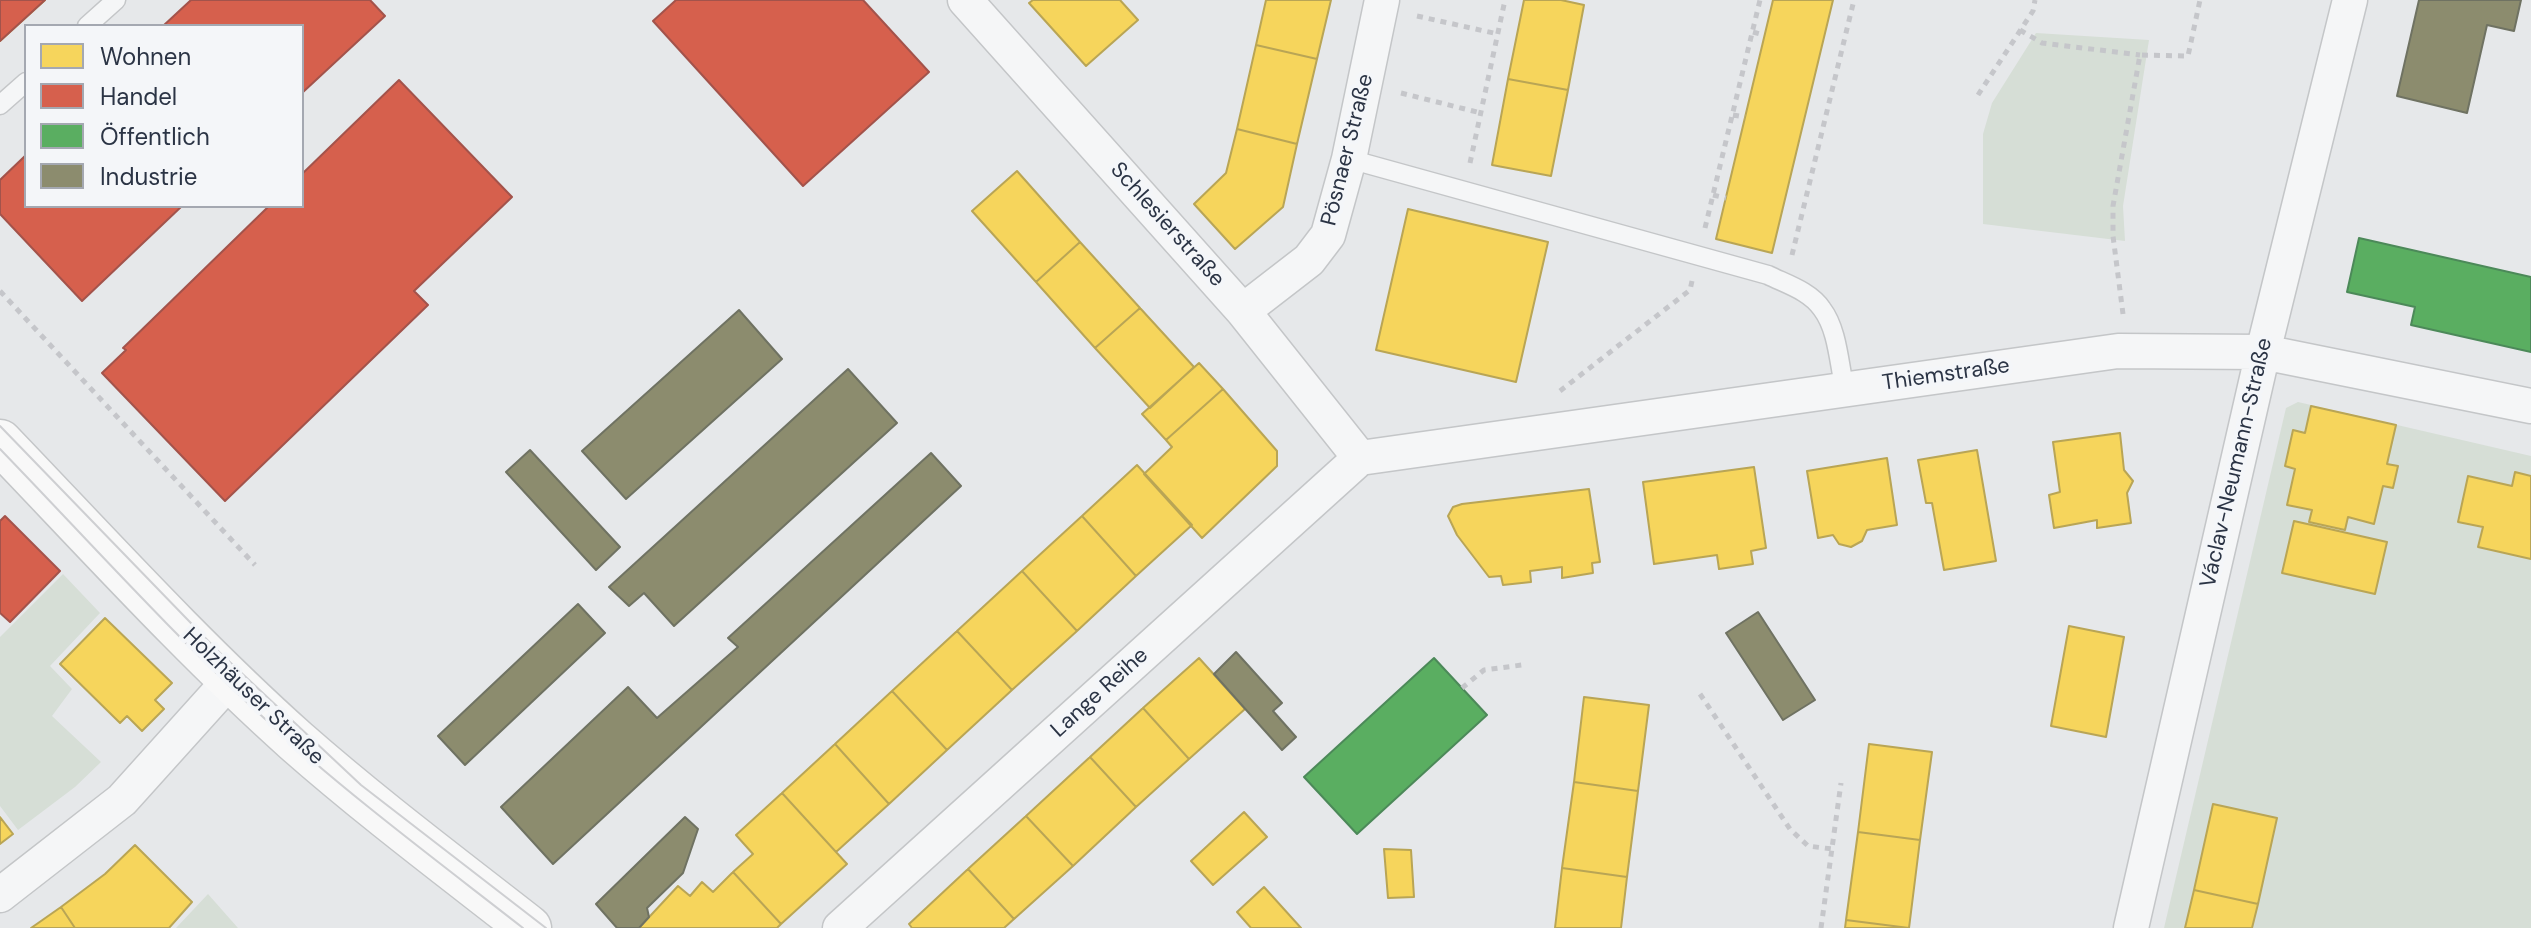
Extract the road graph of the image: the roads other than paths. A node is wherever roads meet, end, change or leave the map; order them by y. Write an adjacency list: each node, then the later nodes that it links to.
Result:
1 (116, 0): 5 (lane)
2 (965, 0): 9 (street, Schlesierstraße)
3 (2350, 0): 10 (street, Václav-Neumann-Straße)
4 (1381, 4): 8 (street, Pösnaer Straße)
5 (89, 24)
6 (24, 84): 7 (lane)
7 (0, 105)
8 (1349, 159): 9 (street, Pösnaer Straße); 11 (lane)
9 (1243, 311): 14 (street, Schlesierstraße)
10 (2263, 352): 11 (street, Thiemstraße); 12 (street, Thiemstraße); 19 (street, Václav-Neumann-Straße)
11 (1845, 390): 14 (street, Thiemstraße)
12 (2531, 406)
13 (0, 442): 15 (main road, Holzhäuser Straße)
14 (1360, 458): 18 (street, Lange Reihe)
15 (231, 679): 16 (street); 17 (main road, Holzhäuser Straße)
16 (0, 895)
17 (529, 928)
18 (840, 928)
19 (2131, 928)

